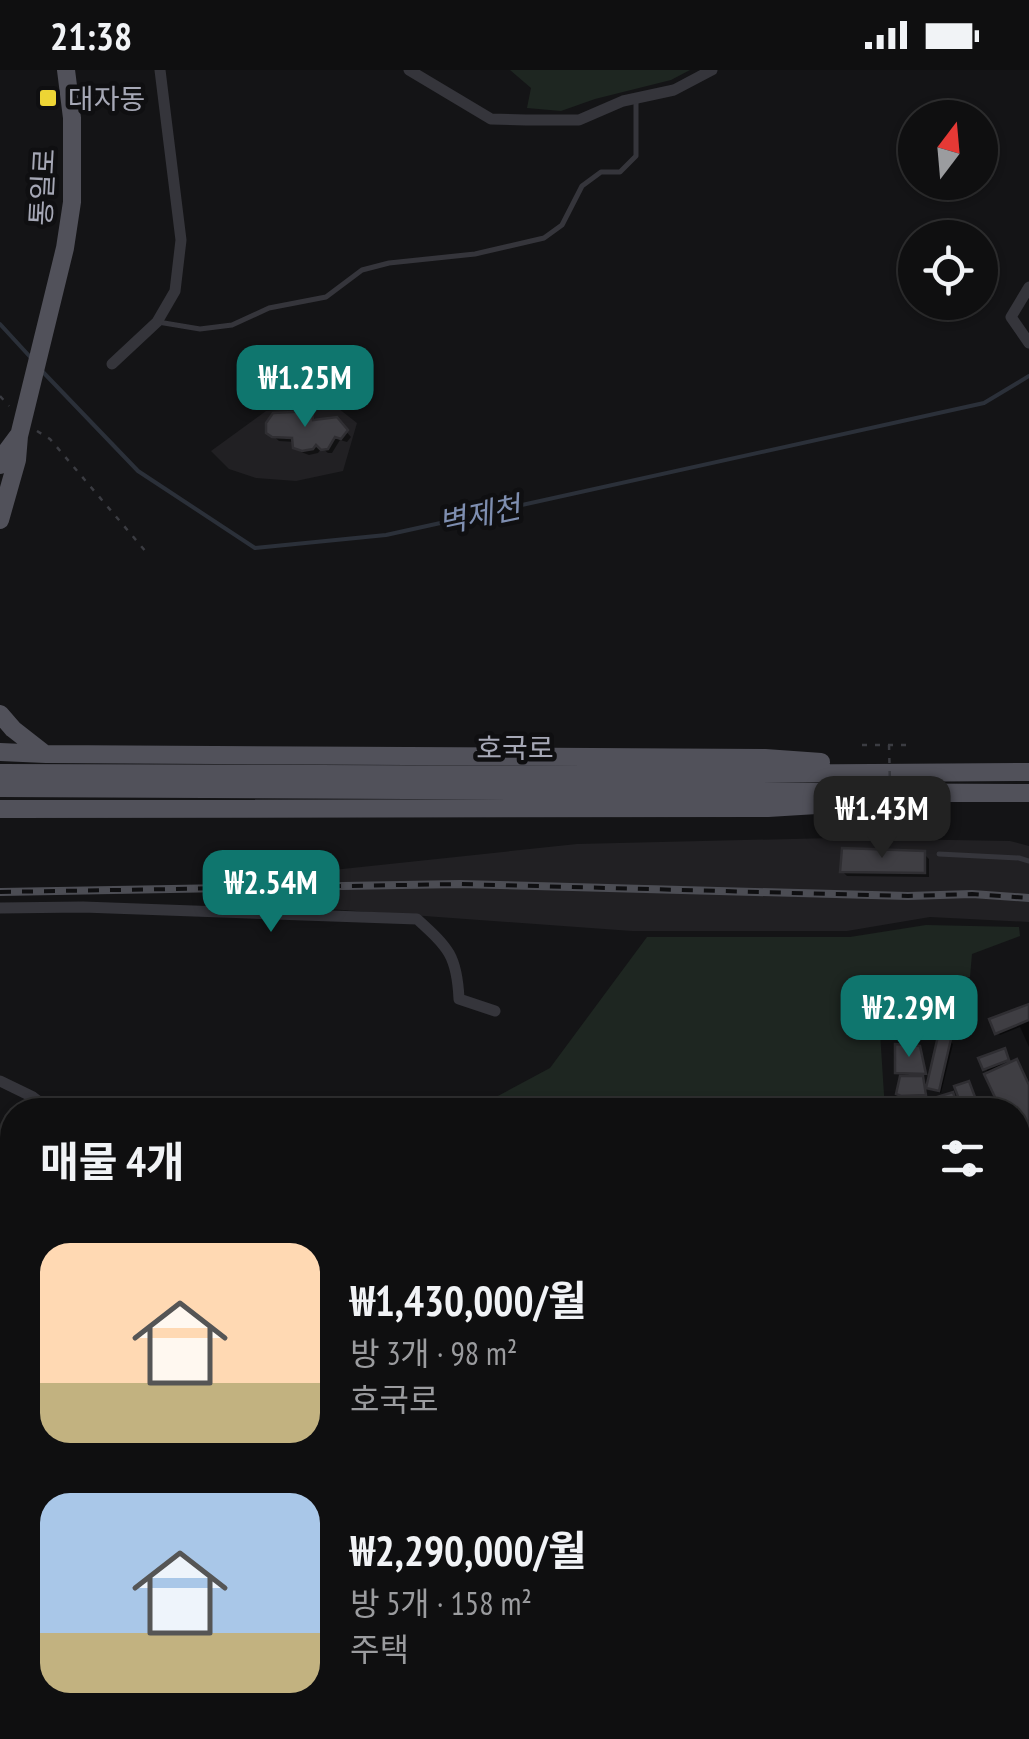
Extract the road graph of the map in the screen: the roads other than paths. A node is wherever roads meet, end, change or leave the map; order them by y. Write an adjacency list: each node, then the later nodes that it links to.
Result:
1 (66, 70): 10 (main road, 통일로)
2 (160, 70): 7 (street)
3 (409, 70): 5 (street)
4 (712, 70): 5 (street)
5 (636, 98): 7 (lane)
6 (1029, 287): 8 (street)
7 (157, 322): 9 (street)
8 (1029, 344)
9 (112, 364)
10 (23, 422): 11 (main road); 12 (main road)
11 (0, 464)
12 (0, 520)
13 (0, 714): 14 (main road)
14 (46, 754): 15 (main road); 16 (main road)
15 (0, 755)
16 (957, 771): 17 (main road, 호국로); 19 (main road, 호국로)
17 (1029, 772)
18 (0, 773): 19 (main road, 호국로)
19 (69, 780): 20 (main road, 호국로); 22 (main road, 호국로)
20 (0, 788)
21 (1029, 793): 22 (main road, 호국로)
22 (953, 794): 23 (main road)
23 (4, 808)
24 (938, 854): 25 (lane)
25 (1029, 861)
26 (0, 908): 27 (street)
27 (494, 1011)
28 (0, 1081): 29 (street)
29 (34, 1098)

